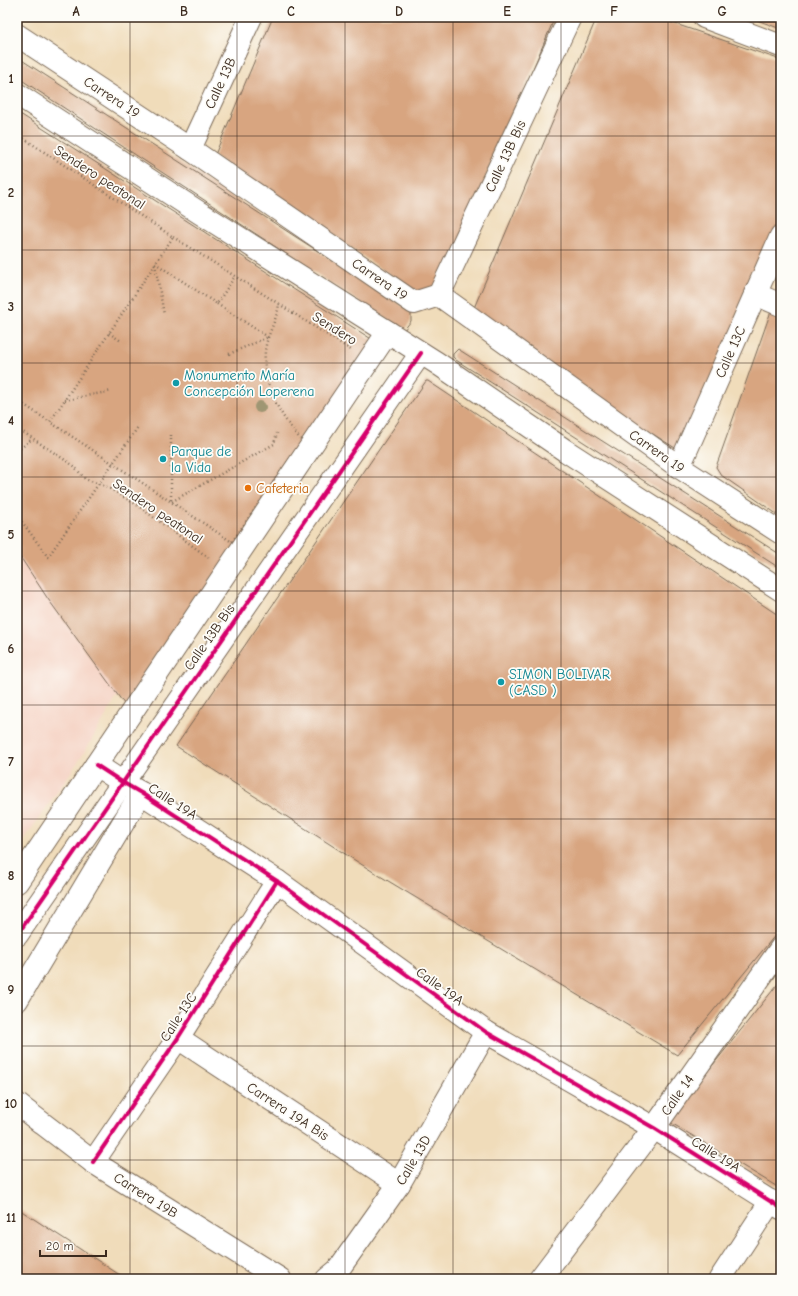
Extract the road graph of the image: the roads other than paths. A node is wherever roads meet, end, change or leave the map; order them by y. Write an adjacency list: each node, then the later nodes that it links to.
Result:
1 (251, 17): 7 (main road, Calle 13B)
2 (570, 17): 10 (main road, Calle 13B Bis)
3 (704, 17): 5 (main road)
4 (17, 35): 7 (main road, Carrera 19)
5 (781, 46)
6 (17, 94): 12 (main road)
7 (190, 149): 10 (main road, Carrera 19)
8 (781, 236): 9 (main road, Calle 13C)
9 (755, 294): 11 (main road); 14 (main road, Calle 13C)
10 (439, 295): 14 (main road, Carrera 19)
11 (781, 304)
12 (388, 332): 13 (main road); 17 (main road, Calle 13B Bis)
13 (421, 353): 16 (main road); 18 (main road, Calle 13B Bis)
14 (679, 467): 15 (main road, Carrera 19)
15 (781, 533)
16 (781, 590)
17 (96, 765): 18 (main road, Calle 19A); 21 (main road, Calle 13B Bis)
18 (122, 782): 19 (main road, Calle 19A); 22 (main road, Calle 13B Bis)
19 (141, 793): 20 (main road, Calle 19A); 24 (main road)
20 (277, 881): 25 (main road, Calle 19A); 26 (main road, Calle 13C)
21 (17, 882)
22 (17, 935)
23 (781, 948): 28 (main road, Calle 14)
24 (17, 1000)
25 (486, 1032): 28 (main road, Calle 19A); 30 (main road, Calle 13D)
26 (178, 1038): 29 (main road, Calle 13C); 30 (main road, Carrera 19A Bis)
27 (17, 1104): 29 (main road, Carrera 19B)
28 (654, 1128): 31 (main road, Calle 19A); 34 (main road, Calle 14)
29 (93, 1162): 32 (main road, Carrera 19B)
30 (399, 1184): 33 (main road, Calle 13D)
31 (776, 1204): 35 (main road)
32 (280, 1279)
33 (327, 1279)
34 (540, 1279)
35 (720, 1279)

